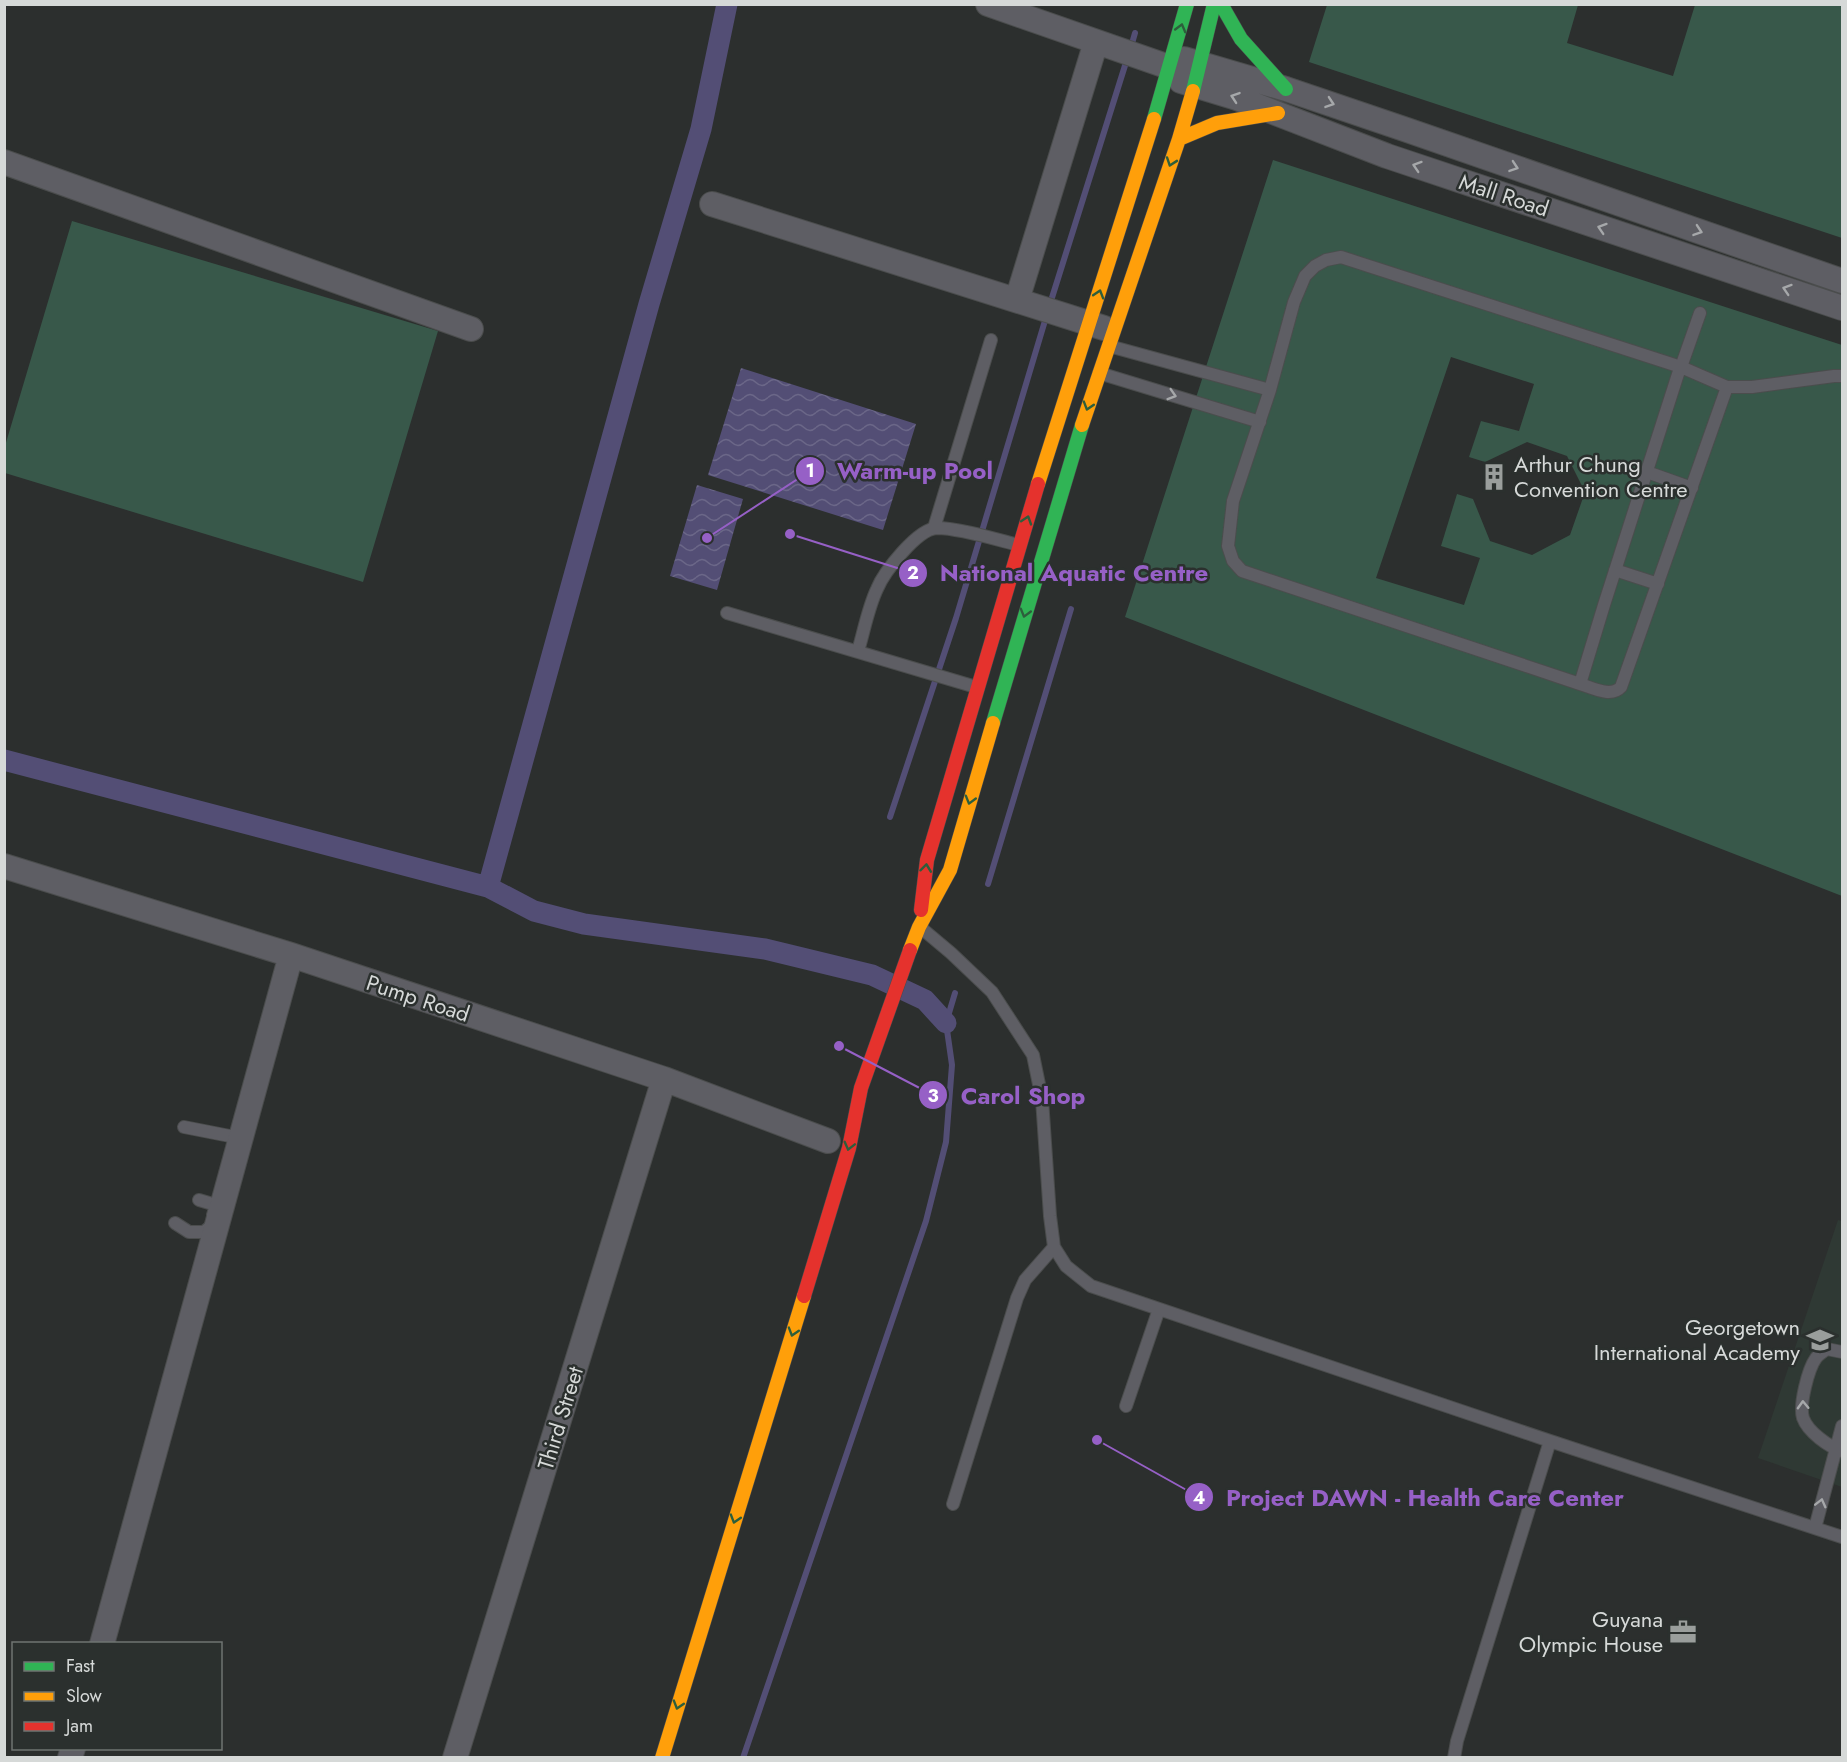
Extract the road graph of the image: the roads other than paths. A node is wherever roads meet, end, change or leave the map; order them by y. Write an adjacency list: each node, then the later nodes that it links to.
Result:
1 (988, 4): 5 (street, Mall Road)
2 (1187, 4): 6 (main road, one-way to 2)
3 (1214, 4): 7 (main road)
4 (1221, 4): 8 (main road)
5 (1100, 44): 6 (street, Mall Road); 14 (street)
6 (1167, 66): 7 (street, Mall Road); 17 (main road, one-way to 6)
7 (1198, 74): 8 (street, Mall Road); 9 (street, Mall Road, one-way to 7); 10 (main road)
8 (1286, 89): 13 (street, Mall Road, one-way to 13)
9 (1278, 113): 10 (main road); 15 (street, Mall Road, one-way to 9)
10 (1179, 139): 19 (main road, one-way to 19)
11 (4, 162): 18 (street)
12 (711, 204): 14 (street)
13 (1842, 281)
14 (1017, 300): 17 (street)
15 (1842, 308)
16 (1700, 313): 22 (lane)
17 (1082, 326): 19 (street); 21 (main road)
18 (471, 328)
19 (1111, 338): 23 (main road); 26 (lane)
20 (991, 340): 30 (lane)
21 (1076, 365): 23 (lane); 31 (main road, one-way to 21)
22 (1681, 367): 25 (lane); 26 (lane); 28 (lane)
23 (1098, 373): 27 (lane, one-way to 27); 39 (main road, one-way to 39)
24 (1842, 376): 25 (lane)
25 (1727, 387): 29 (lane)
26 (1270, 390): 27 (lane)
27 (1260, 422): 36 (lane)
28 (1647, 472): 29 (lane); 32 (lane)
29 (1692, 488): 33 (lane)
30 (934, 528): 31 (lane); 35 (lane)
31 (1017, 544): 37 (main road)
32 (1615, 570): 33 (lane); 36 (lane)
33 (1658, 584): 36 (lane)
34 (727, 613): 35 (lane)
35 (858, 651): 37 (lane)
36 (1580, 684)
37 (978, 687): 39 (main road, one-way to 37)
38 (4, 866): 40 (street, Pump Road)
39 (919, 927): 42 (main road); 49 (lane)
40 (291, 955): 41 (street, Pump Road); 45 (street)
41 (664, 1079): 44 (street, Pump Road); 60 (street, Third Street)
42 (863, 1082): 44 (main road); 61 (main road, one-way to 61)
43 (184, 1127): 45 (lane)
44 (831, 1137)
45 (240, 1138): 48 (street)
46 (199, 1200): 48 (lane)
47 (176, 1223): 48 (lane)
48 (213, 1228): 59 (street)
49 (1054, 1246): 50 (lane); 56 (lane)
50 (1159, 1309): 52 (lane); 54 (lane)
51 (1842, 1352): 55 (lane, one-way to 51)
52 (1126, 1406)
53 (1842, 1426): 55 (lane)
54 (1550, 1441): 57 (lane); 62 (lane)
55 (1839, 1450): 57 (lane, one-way to 55)
56 (953, 1504)
57 (1815, 1528): 58 (lane)
58 (1842, 1537)
59 (103, 1642)
60 (455, 1758)
61 (662, 1758)
62 (1454, 1758)

